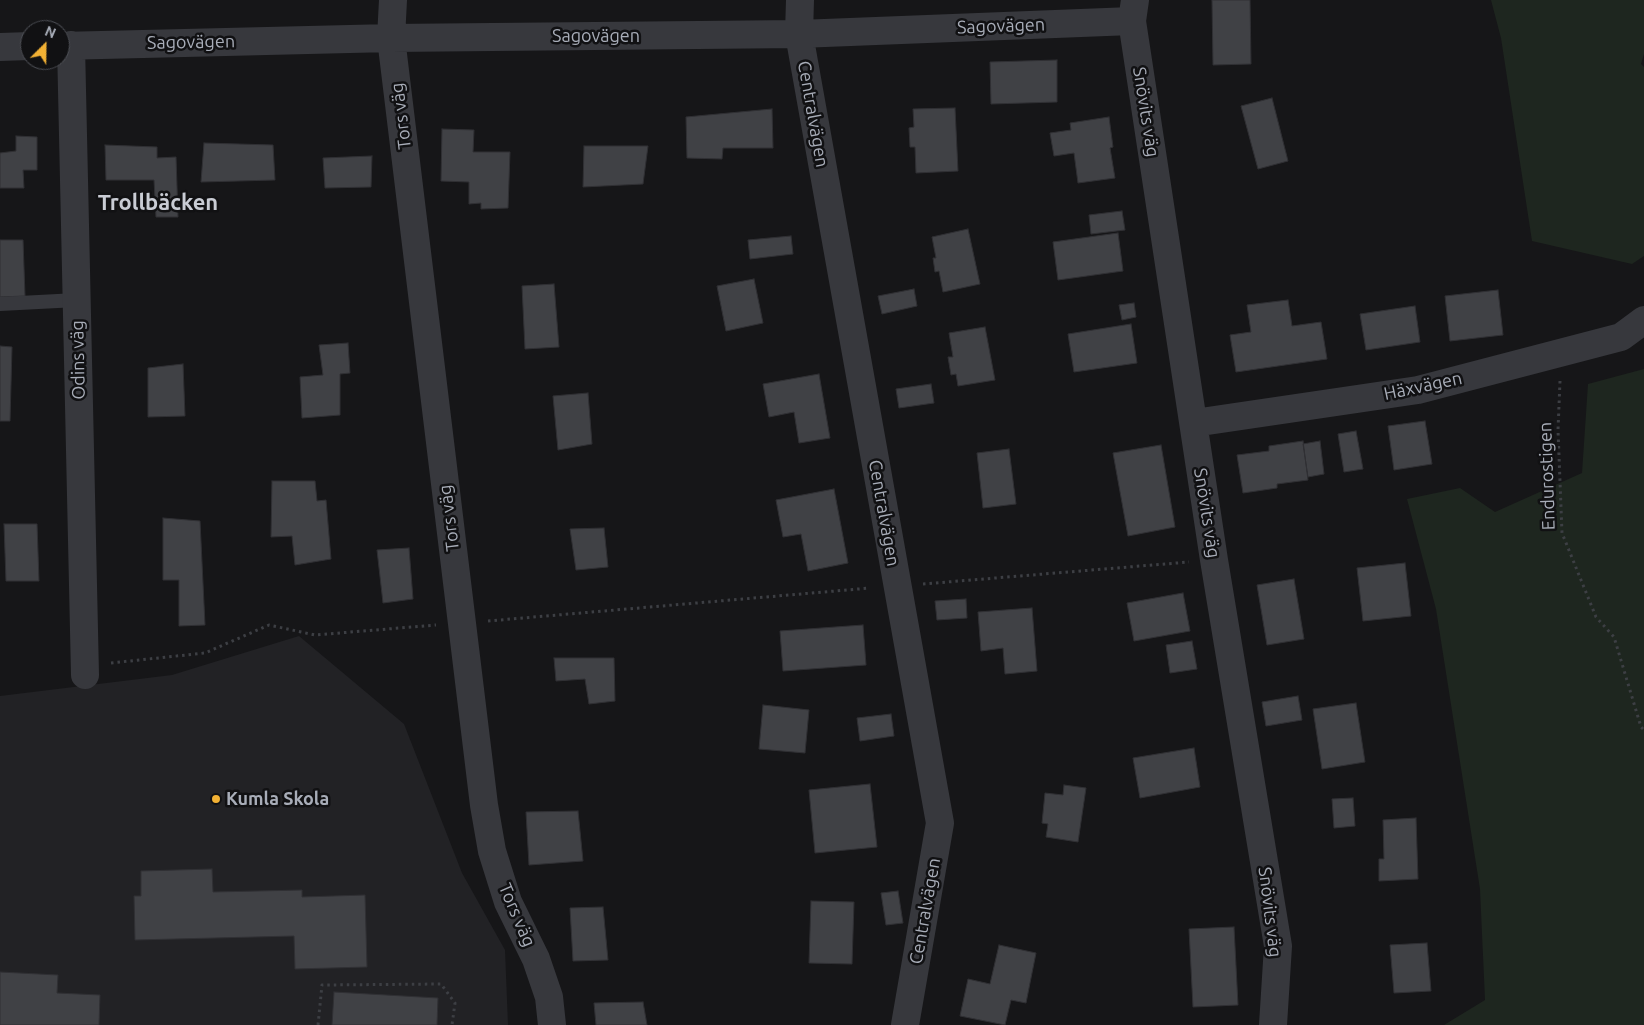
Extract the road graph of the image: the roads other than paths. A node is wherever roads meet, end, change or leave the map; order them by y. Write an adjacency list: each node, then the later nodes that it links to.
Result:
1 (393, 0): 5 (street, Tors väg)
2 (800, 0): 4 (street, Centralvägen)
3 (1134, 11): 4 (street, Sagovägen); 13 (street, Snövits väg)
4 (799, 34): 5 (street, Sagovägen); 16 (street, Centralvägen)
5 (391, 38): 6 (street, Sagovägen); 15 (street, Tors väg)
6 (70, 45)
7 (20, 46): 8 (street)
8 (0, 47)
9 (66, 70): 10 (street, Odins väg)
10 (77, 300): 11 (lane); 14 (street, Odins väg)
11 (0, 304)
12 (1644, 320): 13 (street, Häxvägen)
13 (1194, 423): 17 (street, Snövits väg)
14 (85, 671)
15 (552, 1025)
16 (905, 1025)
17 (1274, 1025)

